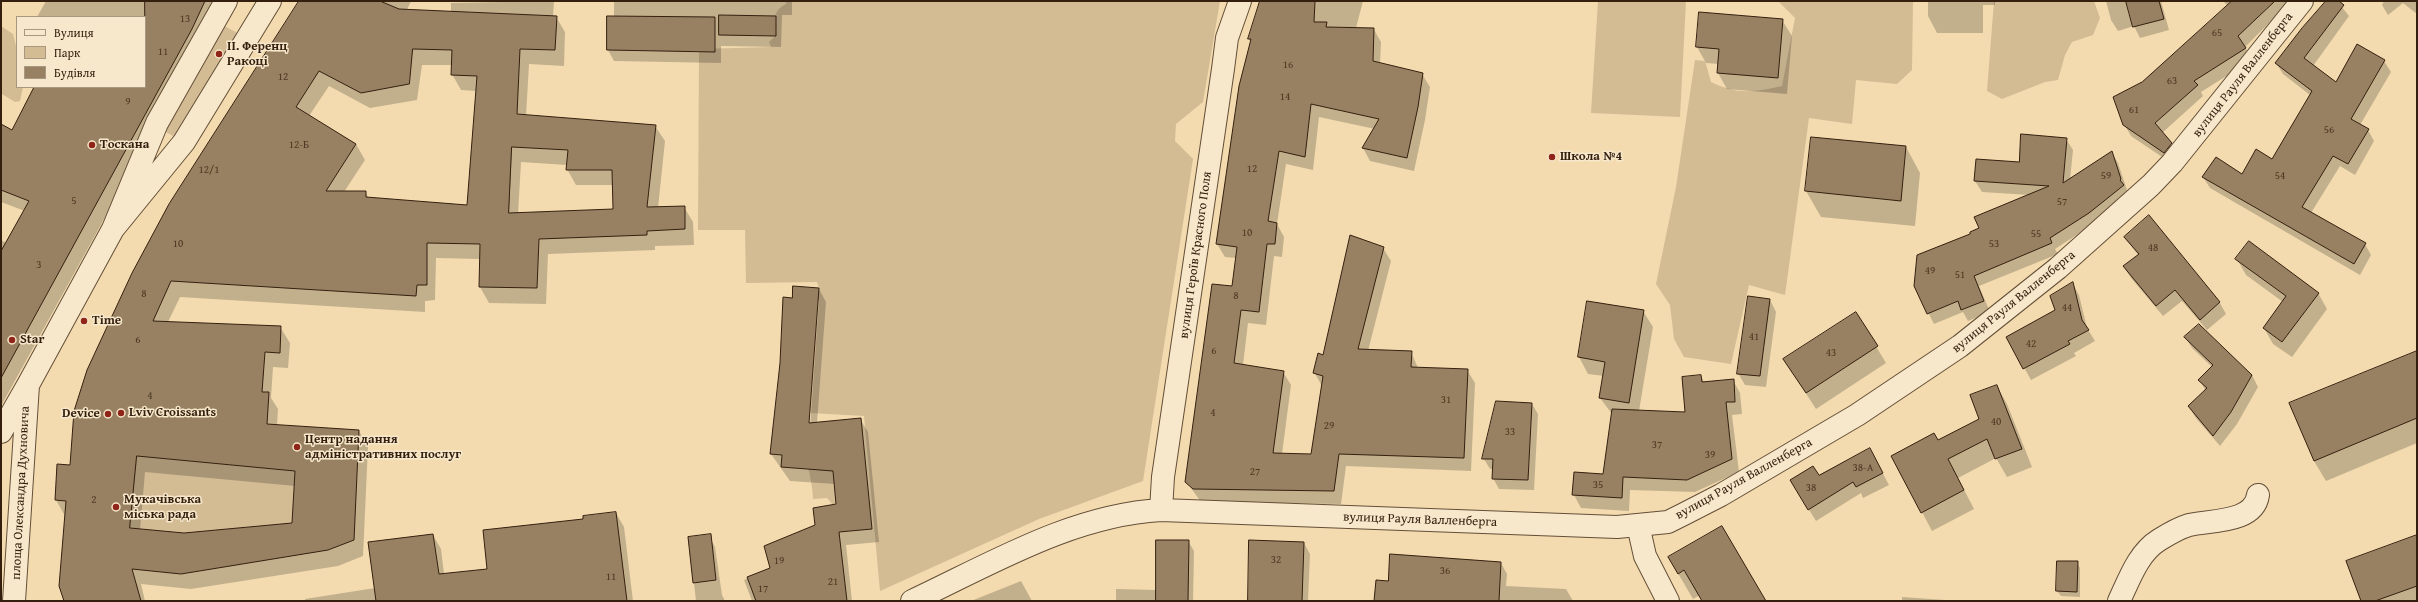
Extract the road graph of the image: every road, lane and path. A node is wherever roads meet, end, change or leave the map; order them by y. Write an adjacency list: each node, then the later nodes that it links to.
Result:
1 (226, 1): 5 (street, площа Олександра Духновича)
2 (270, 1): 5 (street, площа Олександра Духновича)
3 (1240, 1): 9 (street, вулиця Героїв Красного Поля)
4 (2302, 1): 10 (street, вулиця Рауля Валленберга)
5 (113, 229): 6 (street, площа Олександра Духновича)
6 (28, 385): 7 (street, площа Олександра Духновича); 11 (street, площа Олександра Духновича)
7 (1, 432)
8 (2258, 495): 14 (street)
9 (1160, 510): 10 (street, вулиця Рауля Валленберга); 12 (street, вулиця Рауля Валленберга)
10 (1638, 525): 13 (street)
11 (14, 601)
12 (912, 601)
13 (1668, 601)
14 (2119, 601)

